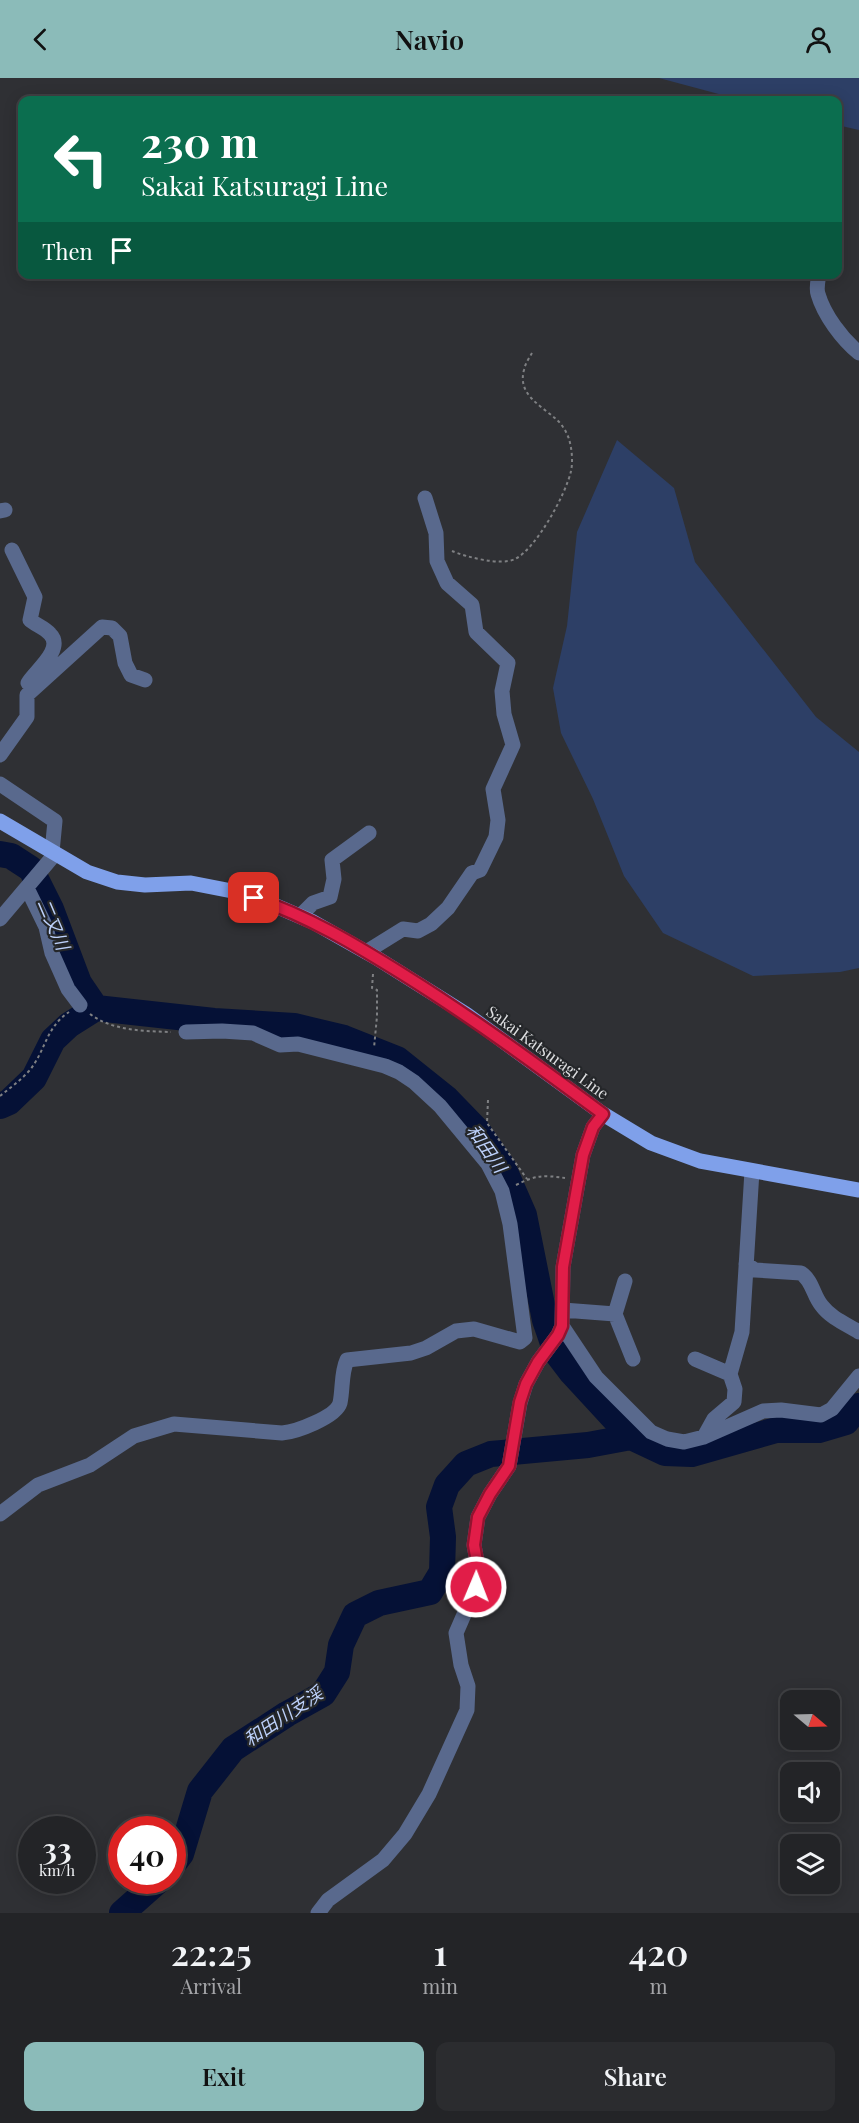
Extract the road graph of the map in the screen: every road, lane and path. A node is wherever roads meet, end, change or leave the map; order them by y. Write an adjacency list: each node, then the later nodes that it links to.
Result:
1 (818, 279): 3 (street)
2 (532, 353): 5 (path)
3 (859, 353)
4 (425, 498): 5 (street)
5 (436, 543): 17 (street)
6 (12, 550): 8 (street)
7 (146, 680): 8 (street)
8 (27, 695): 9 (street)
9 (0, 755)
10 (0, 784): 13 (street)
11 (0, 821): 13 (main road, Sakai Katsuragi Line)
12 (369, 833): 15 (street)
13 (53, 853): 14 (street); 15 (main road, Sakai Katsuragi Line)
14 (27, 888): 16 (street); 18 (street)
15 (300, 916): 17 (main road, Sakai Katsuragi Line)
16 (0, 919)
17 (371, 954): 21 (path); 24 (main road, Sakai Katsuragi Line)
18 (80, 1005): 22 (path)
19 (99, 1020): 20 (path)
20 (186, 1032): 35 (street)
21 (375, 1041)
22 (0, 1096)
23 (488, 1100): 26 (path)
24 (603, 1114): 25 (main road, Sakai Katsuragi Line); 27 (street)
25 (752, 1171): 29 (main road, Sakai Katsuragi Line); 30 (street)
26 (528, 1179): 27 (path); 28 (path)
27 (579, 1180): 33 (street)
28 (522, 1182)
29 (859, 1190)
30 (746, 1264): 34 (street); 39 (street)
31 (625, 1281): 32 (street)
32 (615, 1314): 33 (street); 36 (street)
33 (561, 1324): 38 (street); 41 (street)
34 (859, 1332)
35 (525, 1338): 38 (street); 42 (street)
36 (633, 1359)
37 (695, 1359): 39 (street)
38 (538, 1362): 43 (street)
39 (730, 1374): 41 (street)
40 (859, 1376): 41 (street)
41 (704, 1437)
42 (0, 1514)
43 (318, 1913)

